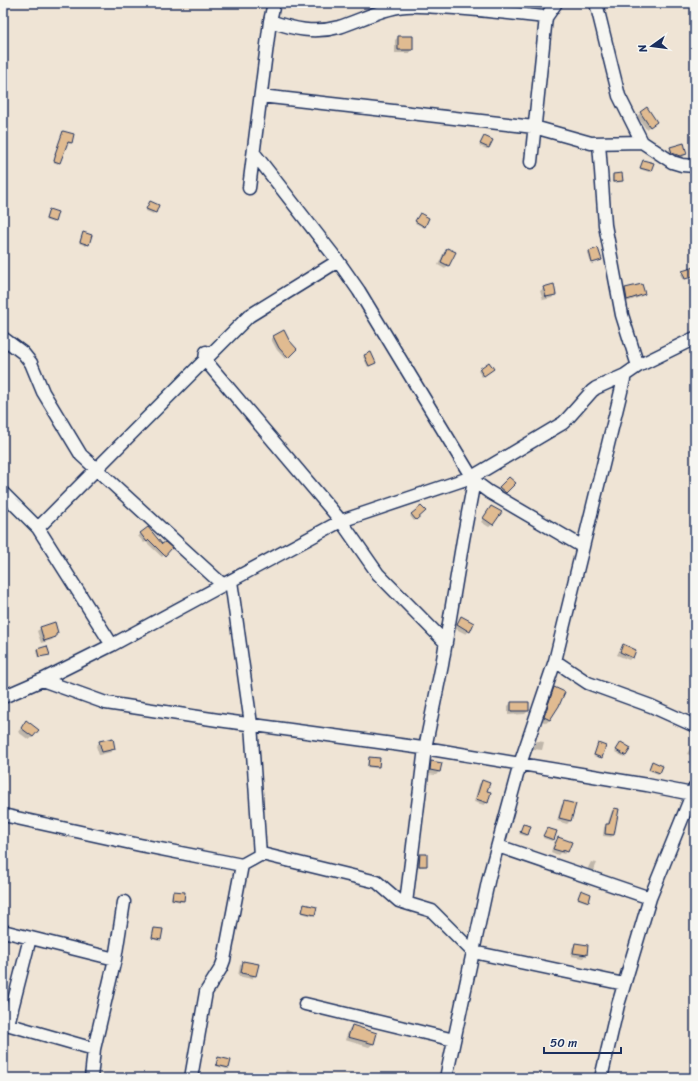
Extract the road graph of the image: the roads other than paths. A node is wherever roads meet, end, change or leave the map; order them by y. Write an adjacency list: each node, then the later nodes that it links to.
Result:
1 (274, 3): 5 (street)
2 (556, 3): 4 (street)
3 (596, 3): 8 (street)
4 (546, 17): 5 (street); 7 (street)
5 (270, 21): 6 (street)
6 (261, 96): 7 (street); 10 (street)
7 (534, 127): 9 (street); 11 (street)
8 (642, 142): 9 (street); 12 (street)
9 (599, 144): 18 (street)
10 (254, 153): 13 (street); 14 (street)
11 (531, 162)
12 (695, 166)
13 (249, 188)
14 (338, 261): 17 (street); 21 (street)
15 (3, 338): 20 (street)
16 (695, 338): 18 (street)
17 (205, 356): 20 (street); 23 (street)
18 (638, 366): 19 (street)
19 (625, 375): 21 (street); 25 (street)
20 (96, 470): 24 (street); 26 (street)
21 (473, 479): 23 (street); 25 (street); 27 (street)
22 (3, 493): 24 (street)
23 (341, 521): 26 (street); 27 (street)
24 (38, 528): 28 (street)
25 (583, 547): 29 (street)
26 (227, 583): 28 (street); 32 (street)
27 (446, 643): 34 (street)
28 (112, 645): 30 (street)
29 (555, 662): 33 (street); 35 (street)
30 (42, 680): 31 (street); 32 (street)
31 (3, 697)
32 (251, 724): 34 (street); 39 (street)
33 (695, 726)
34 (425, 748): 35 (street); 43 (street)
35 (520, 764): 36 (street); 38 (street)
36 (694, 790): 41 (street)
37 (3, 815): 40 (street)
38 (498, 846): 41 (street); 46 (street)
39 (260, 855): 40 (street); 43 (street)
40 (242, 865): 54 (street)
41 (650, 898): 48 (street)
42 (124, 902): 47 (street)
43 (406, 903): 46 (street)
44 (3, 931): 45 (street)
45 (30, 938): 47 (street); 50 (street)
46 (473, 952): 48 (street); 51 (street)
47 (115, 959): 52 (street)
48 (624, 984): 56 (street)
49 (305, 1004): 51 (street)
50 (5, 1024): 52 (street)
51 (454, 1040): 55 (street)
52 (94, 1049): 53 (street)
53 (91, 1078)
54 (191, 1078)
55 (446, 1078)
56 (601, 1078)

